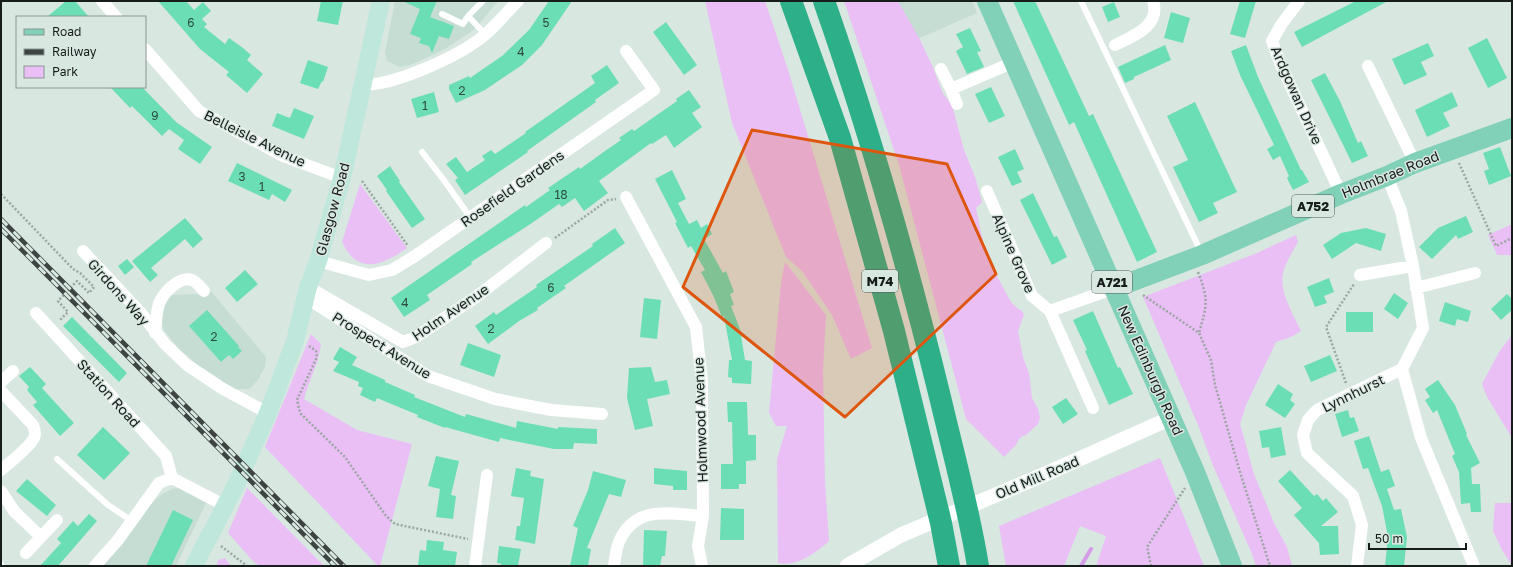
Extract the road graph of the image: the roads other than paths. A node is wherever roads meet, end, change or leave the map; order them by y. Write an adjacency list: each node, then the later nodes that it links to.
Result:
1 (102, 1): 12 (street)
2 (380, 1): 21 (main road, Glasgow Road)
3 (483, 1): 13 (lane)
4 (518, 1): 14 (street)
5 (791, 1): 72 (highway, M74)
6 (824, 1): 73 (highway, M74)
7 (987, 1): 18 (main road, New Edinburgh Road / A721)
8 (1081, 1): 35 (lane)
9 (1153, 1): 15 (street)
10 (1299, 1): 30 (street, Ardgowan Drive)
11 (442, 14): 13 (lane)
12 (115, 16)
13 (468, 16): 14 (lane)
14 (485, 34): 21 (street)
15 (1115, 45)
16 (146, 51): 28 (street, Belleisle Avenue)
17 (626, 51): 32 (street, Rosefield Gardens)
18 (1014, 62): 22 (street); 40 (main road, New Edinburgh Road / A721)
19 (1368, 66): 26 (street)
20 (941, 69): 22 (street)
21 (362, 85): 28 (main road, Glasgow Road)
22 (951, 89): 23 (street)
23 (957, 104)
24 (1512, 128): 26 (main road, Holmbrae Road / A752)
25 (422, 152): 32 (lane)
26 (1415, 163): 27 (main road, Holmbrae Road / A752)
27 (1387, 176): 30 (main road, Holmbrae Road / A752); 37 (street, Lynnhurst)
28 (342, 178): 36 (main road, Glasgow Road)
29 (987, 192): 44 (street, Alpine Grove)
30 (1341, 194): 35 (main road, Holmbrae Road / A752)
31 (626, 197): 61 (street, Holmwood Avenue)
32 (470, 217): 36 (street, Rosefield Gardens)
33 (546, 243): 43 (street, Holm Avenue)
34 (83, 251): 46 (street, Girdons Way)
35 (1198, 256): 40 (main road, Holmbrae Road / A752)
36 (318, 261): 43 (main road, Glasgow Road)
37 (1413, 266): 39 (street); 41 (street, Lynnhurst)
38 (1475, 273): 41 (street)
39 (1360, 275)
40 (1120, 285): 44 (street); 54 (main road, New Edinburgh Road / A721)
41 (1416, 288): 47 (street, Lynnhurst)
42 (204, 291): 46 (street, Girdons Way)
43 (307, 292): 52 (main road, Glasgow Road); 53 (street, Prospect Avenue)
44 (1050, 311): 51 (street)
45 (36, 313): 58 (street, Station Road)
46 (155, 333): 52 (street, Girdons Way)
47 (1402, 369): 75 (street, Lynnhurst); 76 (street, Lynnhurst)
48 (13, 371): 49 (street)
49 (1, 382)
50 (1, 391): 56 (street)
51 (1093, 408)
52 (268, 413): 60 (main road, Glasgow Road)
53 (602, 414)
54 (1171, 418): 71 (street, Old Mill Road); 74 (main road, New Edinburgh Road / A721)
55 (57, 459): 63 (lane)
56 (1, 470)
57 (487, 475): 68 (street)
58 (172, 478): 60 (street); 63 (street)
59 (1, 491): 64 (street)
60 (224, 505): 67 (main road, Glasgow Road)
61 (703, 516): 69 (street); 70 (street, Holmwood Avenue)
62 (57, 520): 64 (street)
63 (132, 521): 66 (street)
64 (41, 537): 65 (street)
65 (26, 553)
66 (96, 566)
67 (194, 566)
68 (475, 566)
69 (614, 566)
70 (702, 566)
71 (847, 566)
72 (949, 566)
73 (978, 566)
74 (1232, 566)
75 (1357, 566)
76 (1474, 566)

